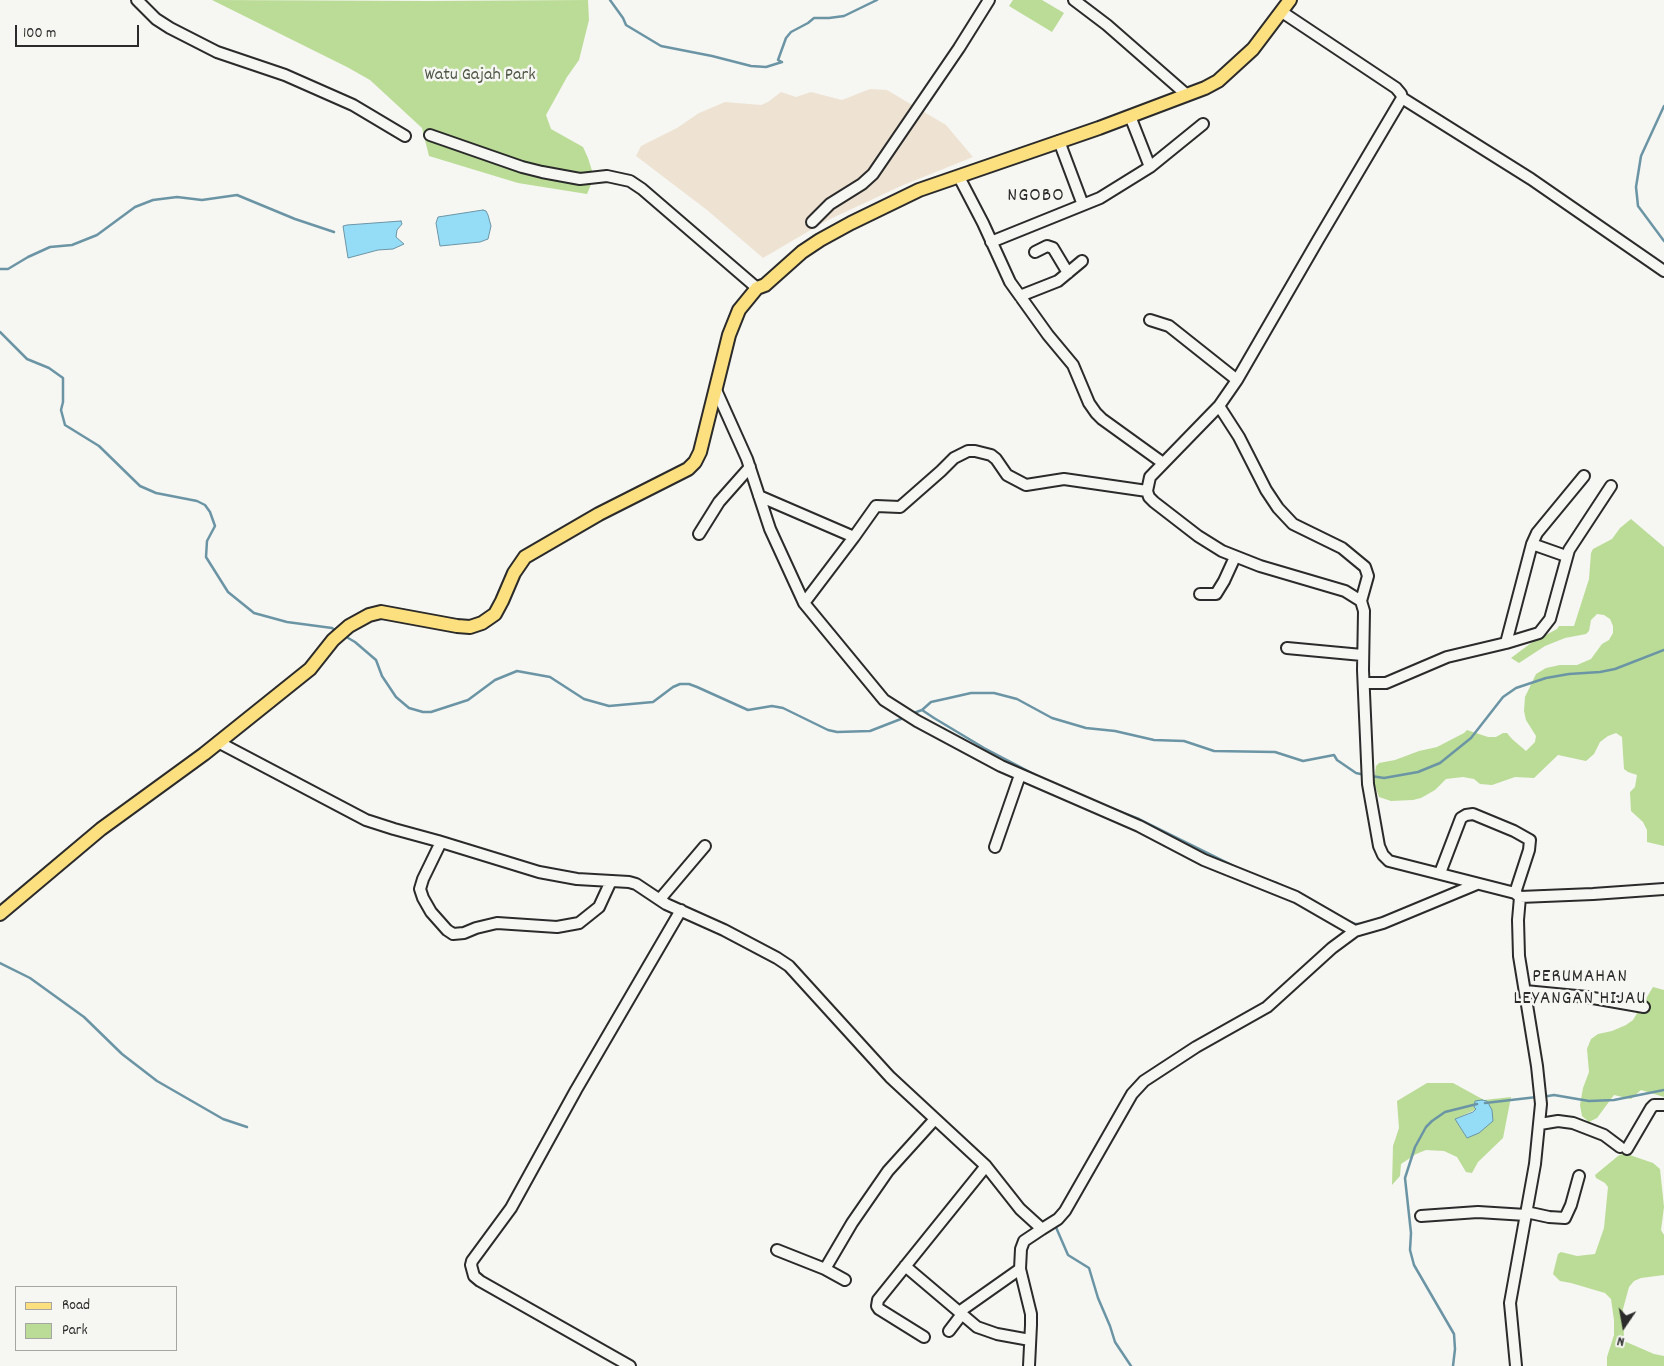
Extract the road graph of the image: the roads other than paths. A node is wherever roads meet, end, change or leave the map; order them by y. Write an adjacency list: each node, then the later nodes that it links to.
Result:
1 (137, 0): 11 (street)
2 (989, 0): 16 (street)
3 (1074, 0): 6 (street)
4 (1290, 0): 5 (main road)
5 (1282, 12): 6 (main road); 7 (street)
6 (1187, 95): 8 (main road)
7 (1402, 98): 20 (street); 25 (street)
8 (1130, 116): 12 (main road); 13 (street)
9 (1203, 124): 13 (street)
10 (430, 135): 22 (street)
11 (405, 136)
12 (1059, 142): 14 (main road); 15 (street)
13 (1150, 167): 15 (street)
14 (959, 177): 17 (street); 22 (main road)
15 (1083, 205): 17 (street)
16 (812, 222)
17 (991, 242): 23 (street)
18 (1036, 252): 21 (street)
19 (1082, 261): 21 (street)
20 (1664, 271)
21 (1068, 273): 23 (street)
22 (757, 288): 26 (main road)
23 (1020, 296): 28 (street)
24 (1150, 320): 25 (street)
25 (1237, 380): 27 (street)
26 (716, 390): 29 (street); 46 (main road)
27 (1219, 406): 28 (street); 40 (street)
28 (1164, 463): 32 (street)
29 (750, 467): 33 (street); 34 (street)
30 (1584, 476): 36 (street)
31 (1611, 486): 37 (street)
32 (1147, 491): 35 (street); 38 (street)
33 (759, 496): 35 (street); 41 (street)
34 (699, 534)
35 (854, 537): 41 (street)
36 (1532, 544): 37 (street); 42 (street)
37 (1566, 556): 42 (street)
38 (1235, 557): 39 (street); 40 (street)
39 (1200, 594)
40 (1361, 602): 44 (street)
41 (804, 603): 47 (street)
42 (1506, 643): 45 (street)
43 (1287, 648): 44 (street)
44 (1362, 655): 45 (street)
45 (1364, 683): 51 (street)
46 (218, 742): 48 (street); 58 (main road)
47 (1020, 775): 50 (street); 59 (street)
48 (441, 842): 52 (street); 52 (street)
49 (705, 846): 56 (street)
50 (995, 847)
51 (1440, 873): 53 (street); 55 (street)
52 (611, 882): 56 (street)
53 (1477, 884): 55 (street); 59 (street)
54 (1664, 889): 55 (street)
55 (1518, 895): 60 (street)
56 (660, 899): 57 (street)
57 (681, 910): 63 (street); 79 (street)
58 (0, 914)
59 (1355, 931): 69 (street)
60 (1525, 991): 61 (street); 64 (street)
61 (1644, 1007)
62 (1664, 1104): 64 (street)
63 (935, 1119): 65 (street); 72 (street)
64 (1540, 1124): 67 (street)
65 (986, 1166): 69 (street); 71 (street)
66 (1579, 1176): 67 (street)
67 (1526, 1214): 68 (street); 81 (street)
68 (1421, 1216)
69 (1042, 1229): 73 (street)
70 (777, 1250): 72 (street)
71 (905, 1266): 75 (street); 77 (street)
72 (825, 1269): 74 (street)
73 (1020, 1269): 75 (street); 78 (street)
74 (845, 1280)
75 (961, 1313): 76 (street); 78 (street)
76 (949, 1331)
77 (924, 1336)
78 (1030, 1340): 80 (street)
79 (630, 1366)
80 (1029, 1366)
81 (1516, 1366)

